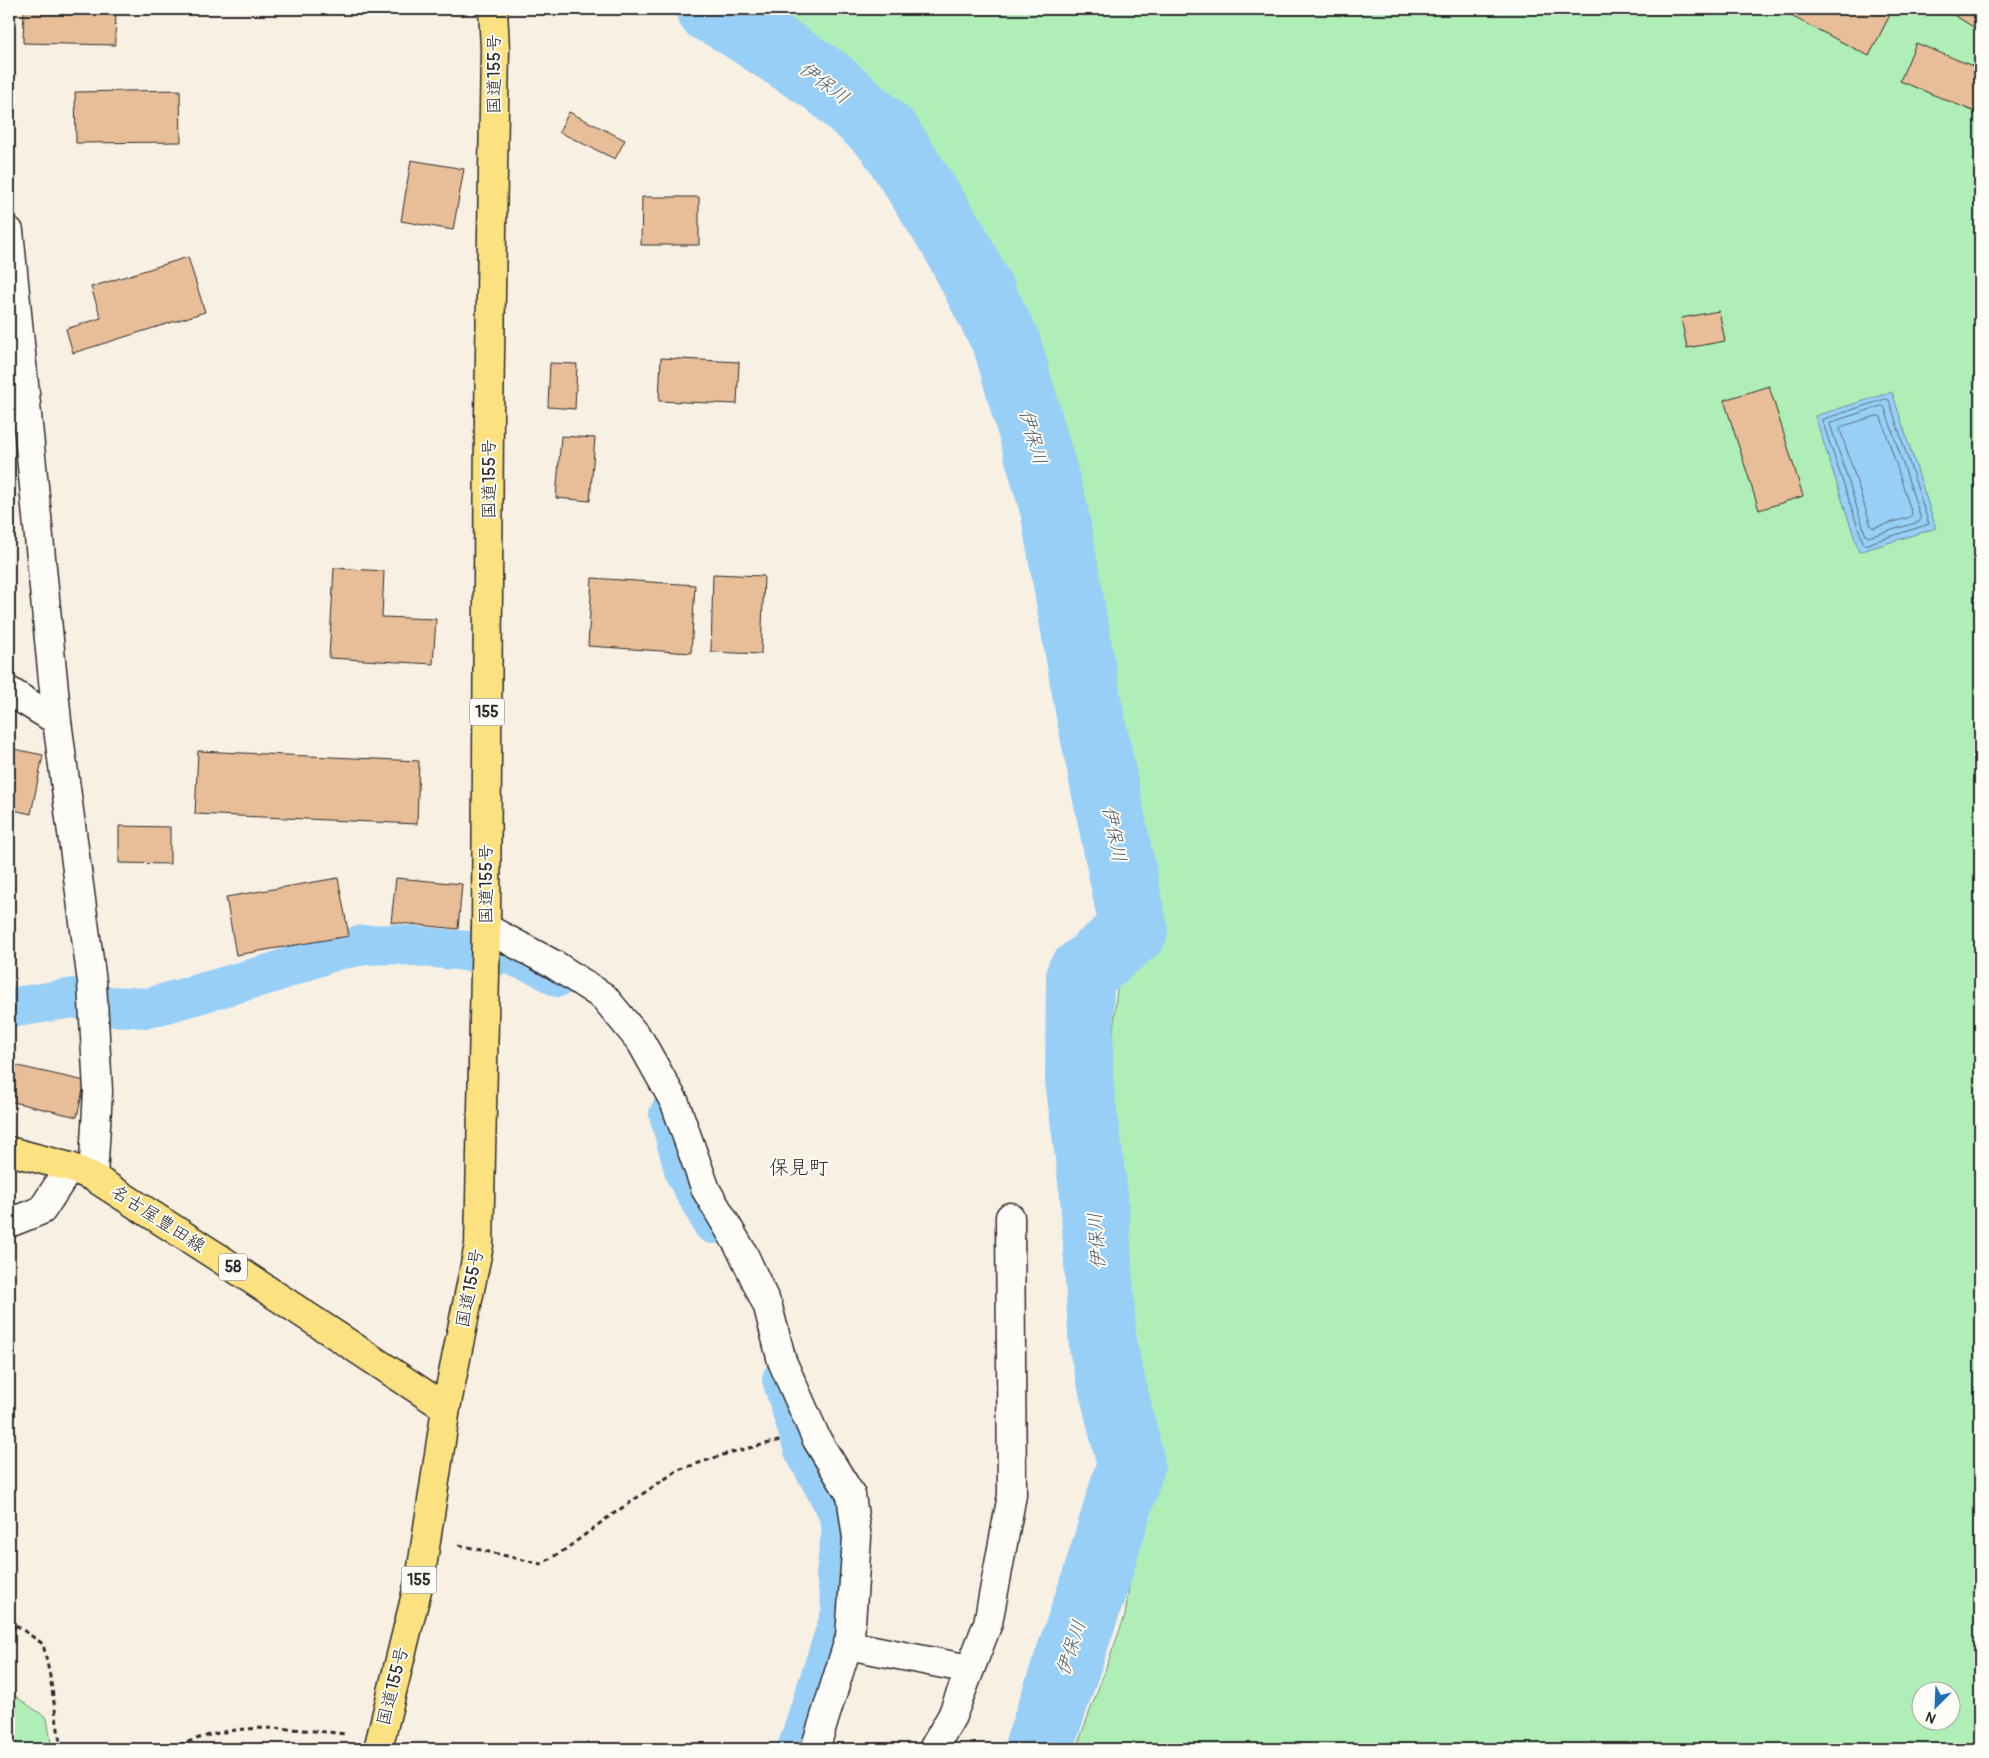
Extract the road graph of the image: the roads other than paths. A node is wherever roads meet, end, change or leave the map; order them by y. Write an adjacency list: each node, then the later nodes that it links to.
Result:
1 (493, 11): 5 (main road, 国道155号 / 155)
2 (9, 231): 4 (street)
3 (9, 691): 4 (street)
4 (57, 721): 7 (street)
5 (486, 928): 10 (main road, 国道155号 / 155); 11 (street)
6 (9, 1151): 7 (main road, 名古屋豊田線 / 58)
7 (81, 1172): 9 (street); 10 (main road, 名古屋豊田線 / 58)
8 (1010, 1217): 12 (street)
9 (9, 1224)
10 (446, 1408): 13 (main road, 国道155号 / 155)
11 (848, 1645): 12 (street); 14 (street)
12 (969, 1669): 15 (street)
13 (379, 1744)
14 (815, 1749)
15 (933, 1749)

